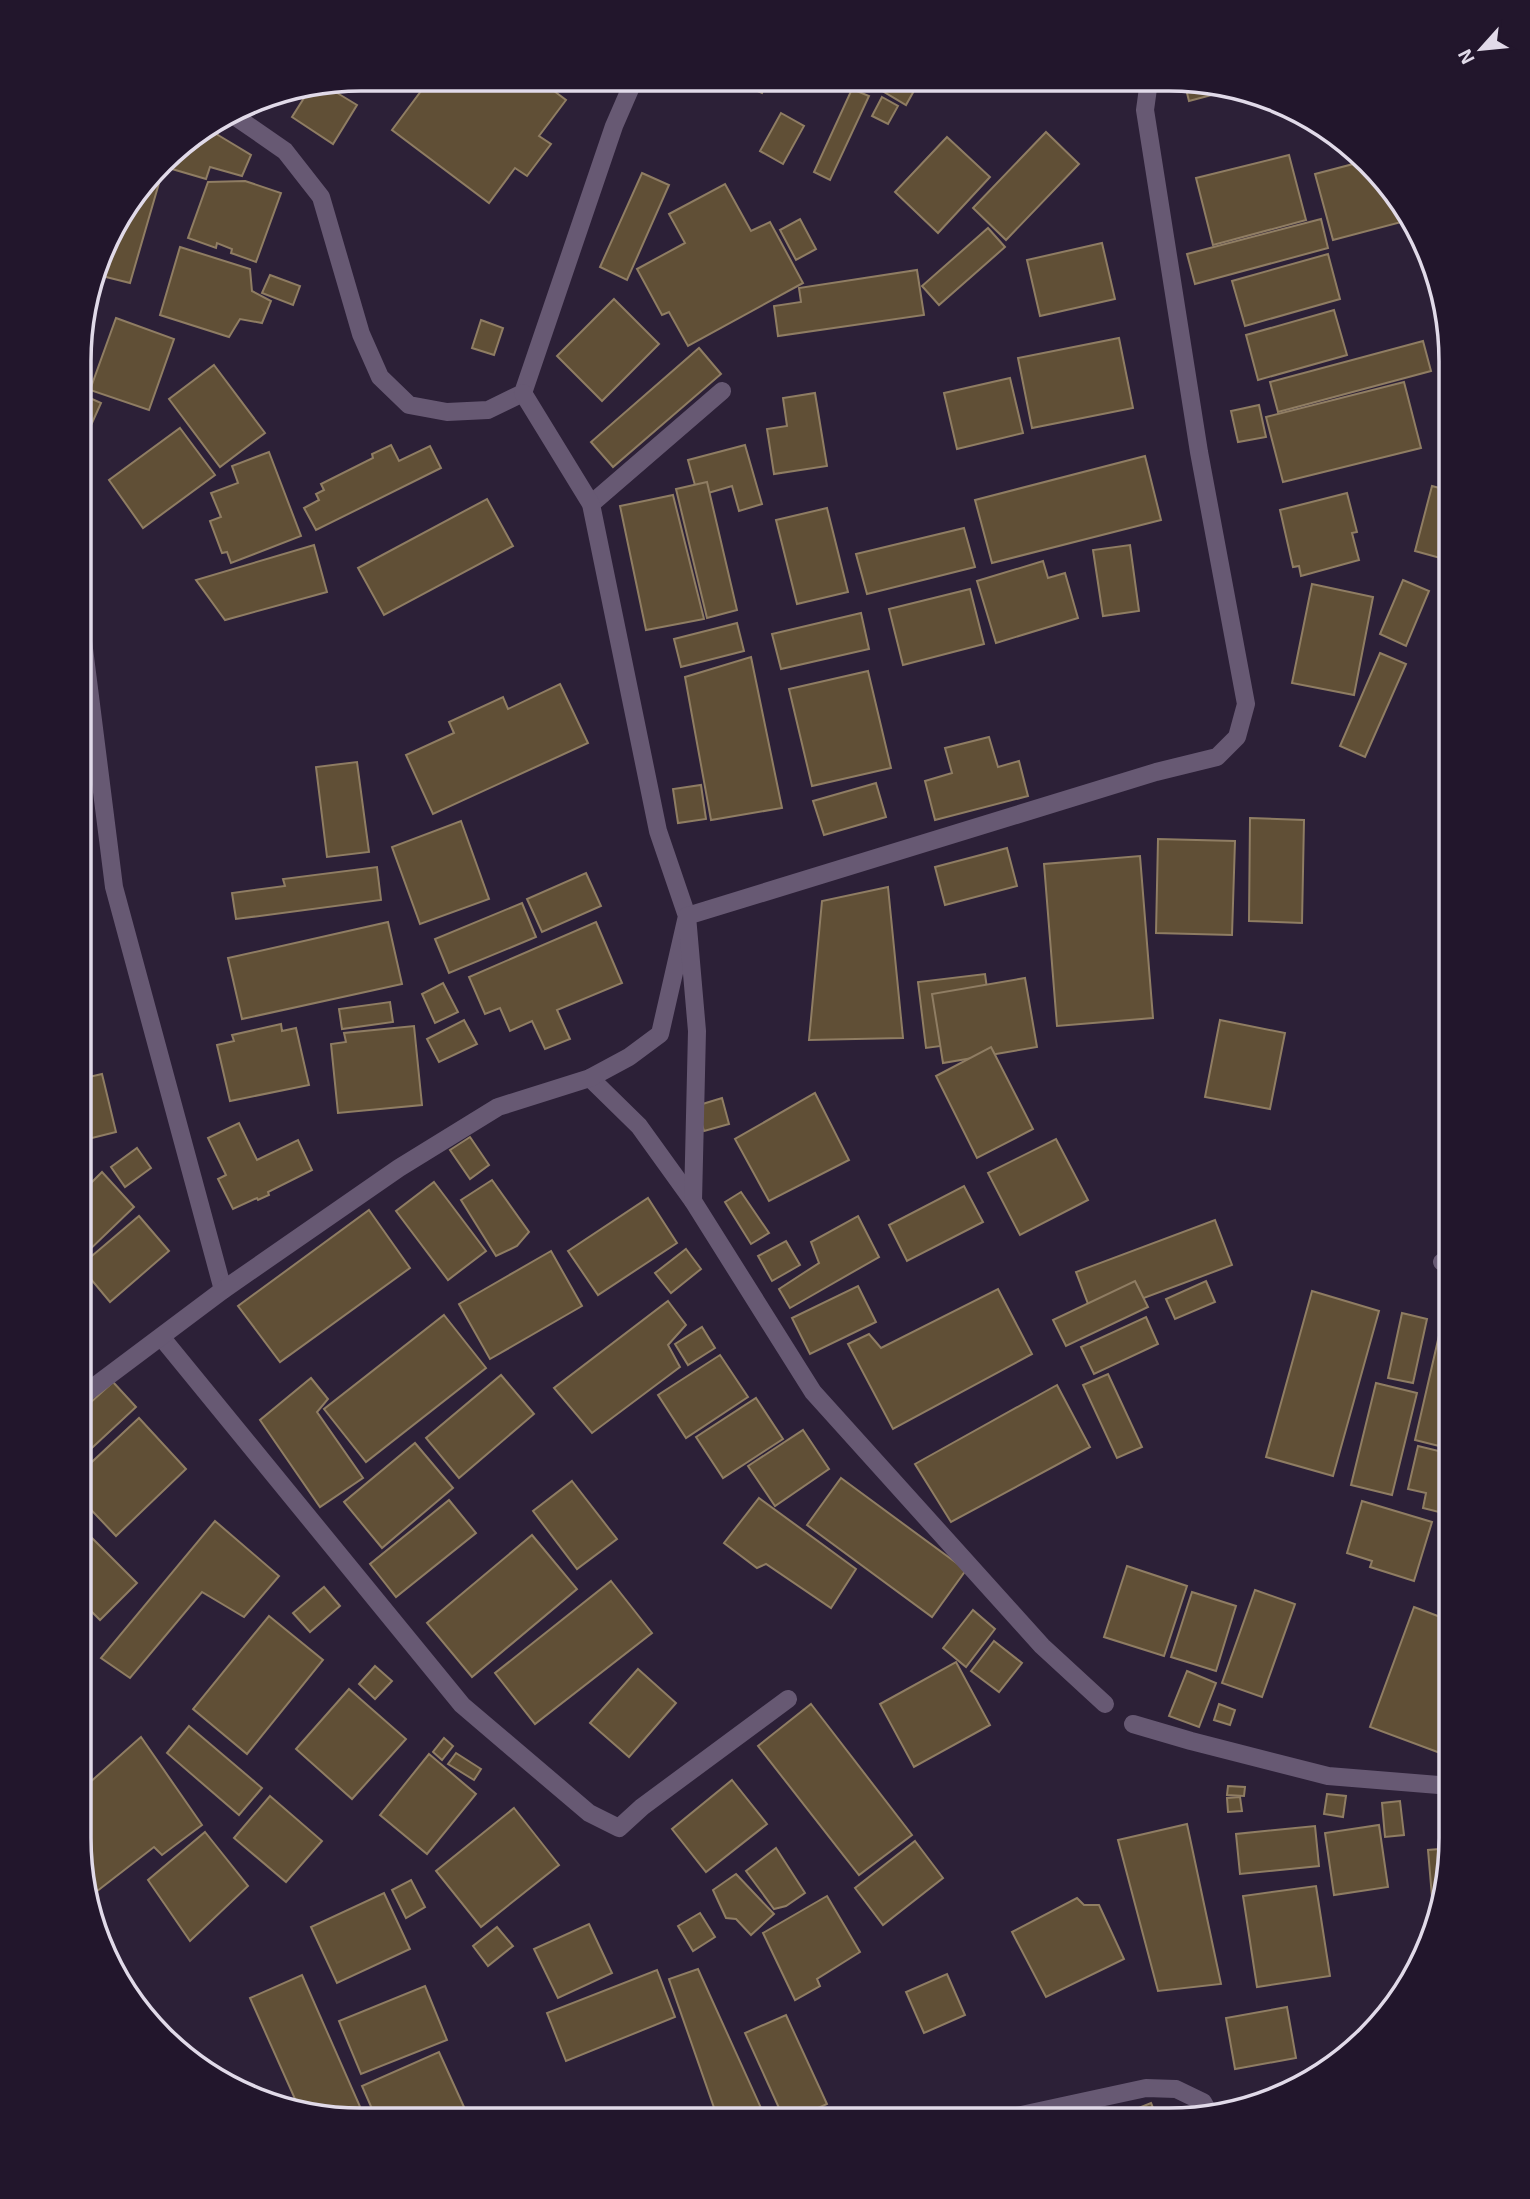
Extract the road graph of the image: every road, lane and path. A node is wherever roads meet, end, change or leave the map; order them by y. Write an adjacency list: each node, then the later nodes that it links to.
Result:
1 (629, 91): 5 (street)
2 (1148, 91): 8 (street)
3 (240, 120): 5 (street)
4 (722, 391): 6 (street)
5 (523, 393): 6 (street)
6 (591, 504): 8 (street)
7 (91, 704): 11 (street)
8 (687, 916): 9 (street); 10 (street)
9 (590, 1078): 10 (street); 11 (street)
10 (693, 1201): 15 (street)
11 (223, 1290): 12 (street)
12 (162, 1338): 13 (street); 14 (street)
13 (91, 1389)
14 (788, 1699)
15 (1105, 1704)
16 (1133, 1724): 17 (street)
17 (1439, 1786)
18 (1205, 2106): 19 (street)
19 (1054, 2108)

